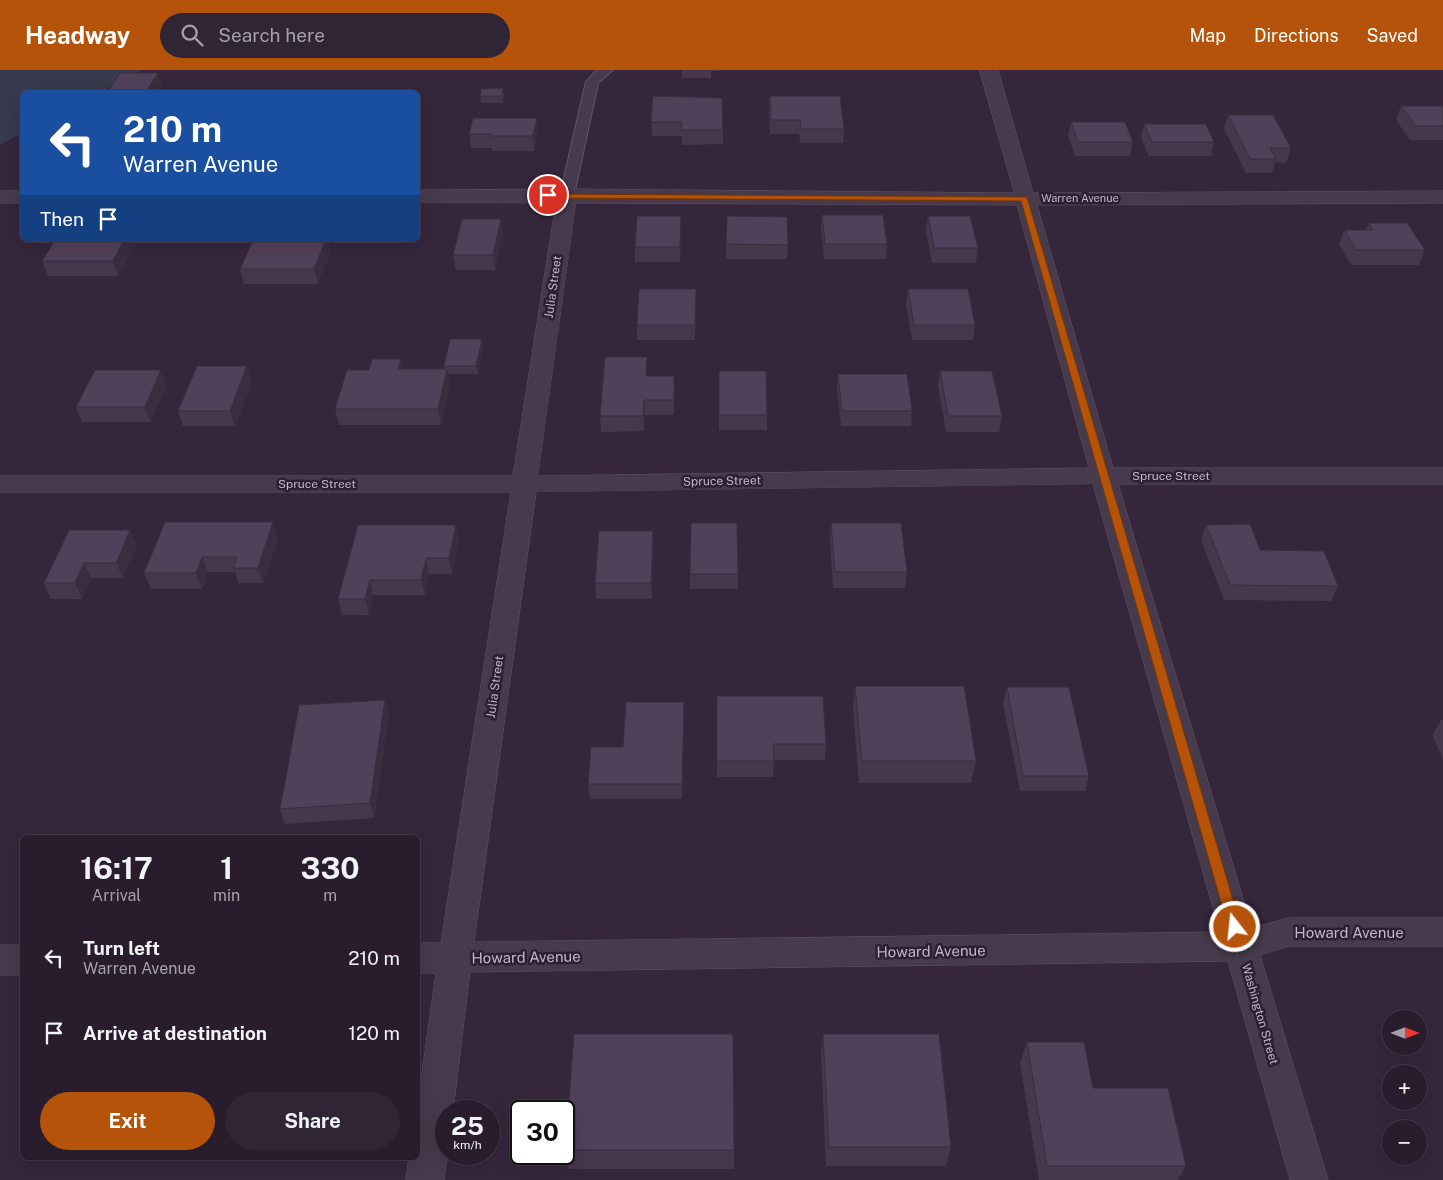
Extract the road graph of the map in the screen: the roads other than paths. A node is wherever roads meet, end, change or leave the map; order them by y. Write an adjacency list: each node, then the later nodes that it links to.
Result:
1 (607, 70): 3 (lane)
2 (989, 70): 8 (street, Washington Street)
3 (567, 195): 4 (street, Warren Avenue); 8 (street, Warren Avenue); 12 (street, Julia Street)
4 (420, 196)
5 (0, 197): 6 (street)
6 (20, 197)
7 (1443, 197): 8 (street, Warren Avenue)
8 (1024, 199): 9 (street, Washington Street)
9 (1103, 476): 10 (street, Spruce Street); 12 (street, Spruce Street); 14 (street, Washington Street)
10 (1443, 476)
11 (0, 484): 12 (street, Spruce Street)
12 (524, 484): 16 (street, Julia Street)
13 (1443, 932): 14 (street, Howard Avenue)
14 (1240, 946): 16 (street, Howard Avenue); 20 (street, Washington Street)
15 (420, 958): 16 (street, Howard Avenue)
16 (455, 958): 19 (street, Julia Street)
17 (0, 960): 18 (street)
18 (20, 960)
19 (426, 1180)
20 (1309, 1180)

